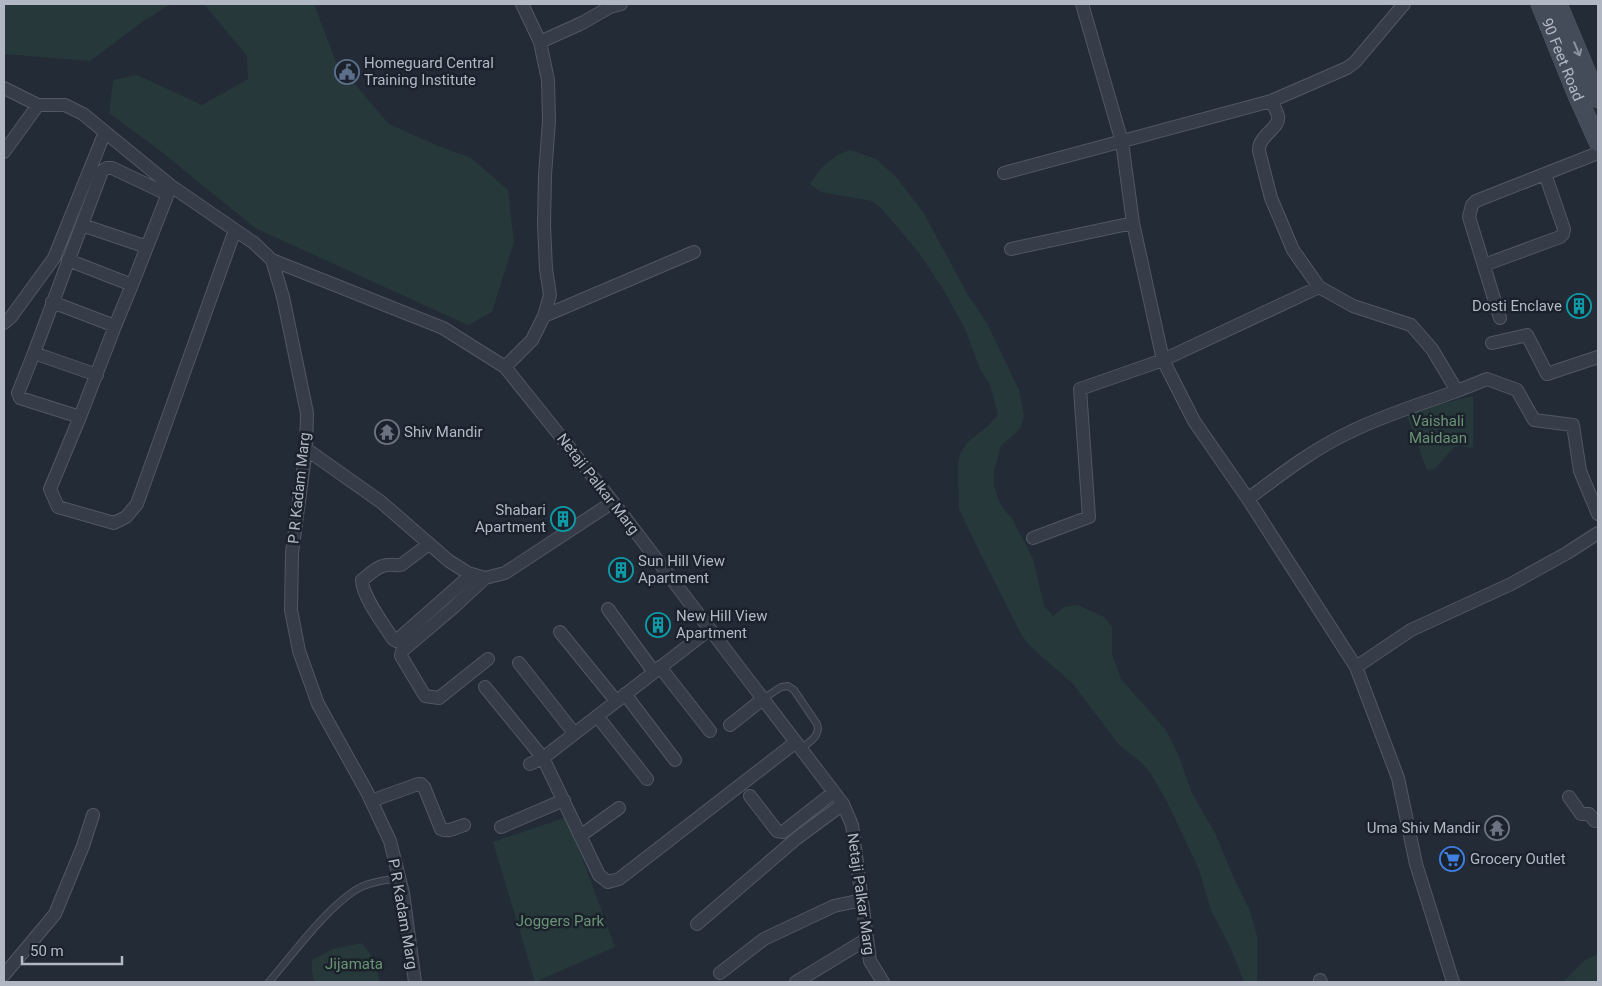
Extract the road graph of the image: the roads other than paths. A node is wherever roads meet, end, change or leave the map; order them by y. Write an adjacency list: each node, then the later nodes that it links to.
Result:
1 (522, 4): 7 (street)
2 (621, 4): 7 (street)
3 (1082, 4): 13 (street)
4 (1404, 4): 10 (street)
5 (1540, 4): 9 (street, 90 Feet Road)
6 (1558, 4): 9 (street, 90 Feet Road, one-way to 9)
7 (540, 42): 32 (street)
8 (4, 88): 11 (street)
9 (1589, 93): 14 (street, 90 Feet Road)
10 (1271, 101): 13 (street); 30 (street)
11 (38, 105): 12 (street); 15 (street)
12 (105, 132): 19 (street); 34 (street)
13 (1122, 142): 17 (street); 20 (street)
14 (1598, 142)
15 (4, 152)
16 (1598, 153): 18 (street)
17 (1004, 173)
18 (1545, 174): 28 (street); 28 (street)
19 (169, 190): 21 (street); 22 (street); 23 (street)
20 (1133, 223): 24 (street); 39 (street)
21 (82, 225): 23 (street); 26 (street)
22 (235, 230): 27 (street); 43 (street)
23 (147, 247): 29 (street)
24 (1011, 249)
25 (694, 252): 32 (street)
26 (68, 260): 29 (street); 31 (street)
27 (272, 260): 40 (street, Netaji Palkar Marg); 44 (street, P R Kadam Marg)
28 (1484, 265): 33 (street)
29 (132, 285): 35 (street)
30 (1319, 287): 39 (street); 42 (street)
31 (52, 302): 35 (street); 37 (street)
32 (544, 316): 40 (street)
33 (1500, 318)
34 (4, 323)
35 (115, 326): 41 (street)
36 (1492, 344): 38 (street)
37 (34, 354): 41 (street); 43 (street)
38 (1598, 357)
39 (1163, 360): 45 (street); 49 (street)
40 (505, 367): 46 (street, Netaji Palkar Marg)
41 (96, 375): 43 (street)
42 (1457, 392): 45 (street); 47 (street)
43 (80, 417)
44 (306, 449): 50 (street); 76 (street, P R Kadam Marg)
45 (1248, 498): 58 (street)
46 (614, 502): 52 (street); 54 (street, Netaji Palkar Marg)
47 (1598, 514)
48 (1598, 532): 58 (street)
49 (1034, 538)
50 (429, 544): 51 (street); 51 (street)
51 (472, 574): 52 (street)
52 (485, 578): 56 (street)
53 (608, 609): 59 (street)
54 (710, 629): 59 (street); 62 (street, Netaji Palkar Marg)
55 (560, 632): 61 (street)
56 (488, 659)
57 (520, 664): 66 (street)
58 (1356, 667): 94 (street)
59 (657, 669): 61 (street); 65 (street)
60 (485, 687): 68 (street)
61 (620, 698): 63 (street); 69 (street)
62 (763, 699): 64 (street); 67 (street, Netaji Palkar Marg); 67 (lane)
63 (597, 716): 66 (street); 71 (street)
64 (730, 725)
65 (710, 731)
66 (574, 733): 68 (street)
67 (798, 745): 72 (street, Netaji Palkar Marg); 83 (street)
68 (543, 758): 70 (street); 75 (street)
69 (675, 760)
70 (530, 764)
71 (647, 779)
72 (834, 792): 73 (street); 77 (street, Netaji Palkar Marg)
73 (750, 796)
74 (1569, 796): 80 (street)
75 (564, 800): 82 (street); 83 (street)
76 (371, 801): 81 (street); 84 (street, P R Kadam Marg)
77 (843, 804): 85 (street, Netaji Palkar Marg); 86 (street)
78 (619, 808): 83 (street)
79 (93, 814): 89 (street)
80 (1595, 821)
81 (464, 825)
82 (501, 827)
83 (580, 836)
84 (399, 878): 90 (lane); 91 (street, P R Kadam Marg)
85 (862, 900): 87 (street, Netaji Palkar Marg); 88 (street)
86 (697, 924)
87 (867, 939): 92 (street); 93 (street, Netaji Palkar Marg)
88 (720, 973)
89 (4, 975)
90 (269, 982)
91 (415, 982)
92 (796, 982)
93 (883, 982)
94 (1453, 982)

